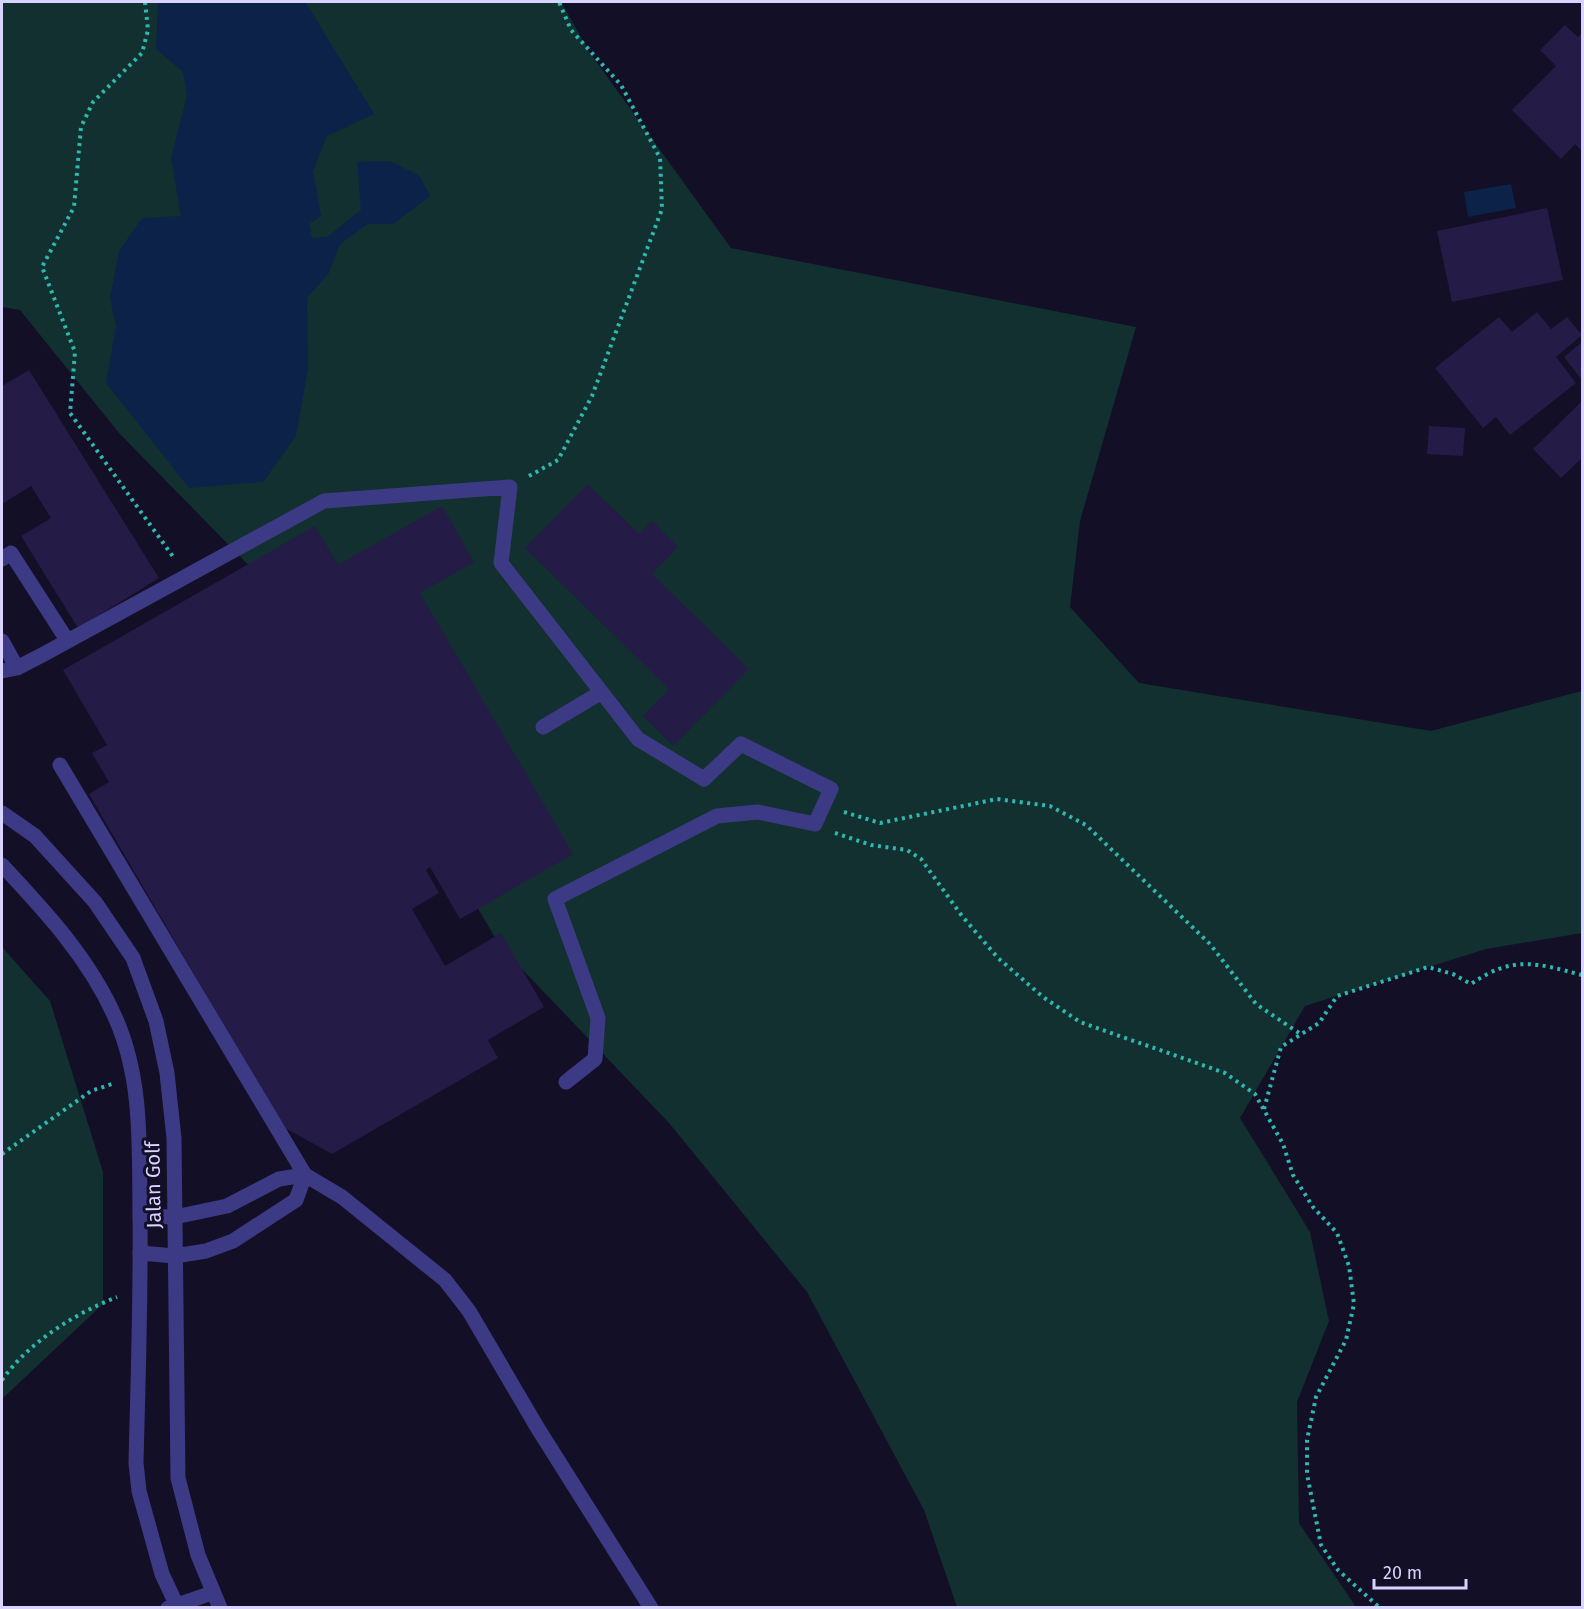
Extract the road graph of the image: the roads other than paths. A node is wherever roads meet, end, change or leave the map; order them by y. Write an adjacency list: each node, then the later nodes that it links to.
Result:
1 (2, 559): 2 (street)
2 (67, 640): 4 (street); 5 (street)
3 (2, 641): 4 (street)
4 (9, 669)
5 (600, 693): 6 (street); 10 (street)
6 (543, 727)
7 (60, 765): 11 (street)
8 (2, 813): 13 (street, Jalan Golf)
9 (2, 865): 12 (street, Jalan Golf)
10 (566, 1082)
11 (305, 1175): 13 (street); 15 (street); 19 (street)
12 (140, 1216): 13 (street); 14 (street, Jalan Golf)
13 (175, 1217): 15 (street, Jalan Golf)
14 (140, 1253): 15 (street); 17 (street, Jalan Golf)
15 (175, 1256): 16 (street, Jalan Golf)
16 (212, 1593): 17 (street); 18 (street, Jalan Golf)
17 (174, 1606)
18 (220, 1608)
19 (651, 1608)

